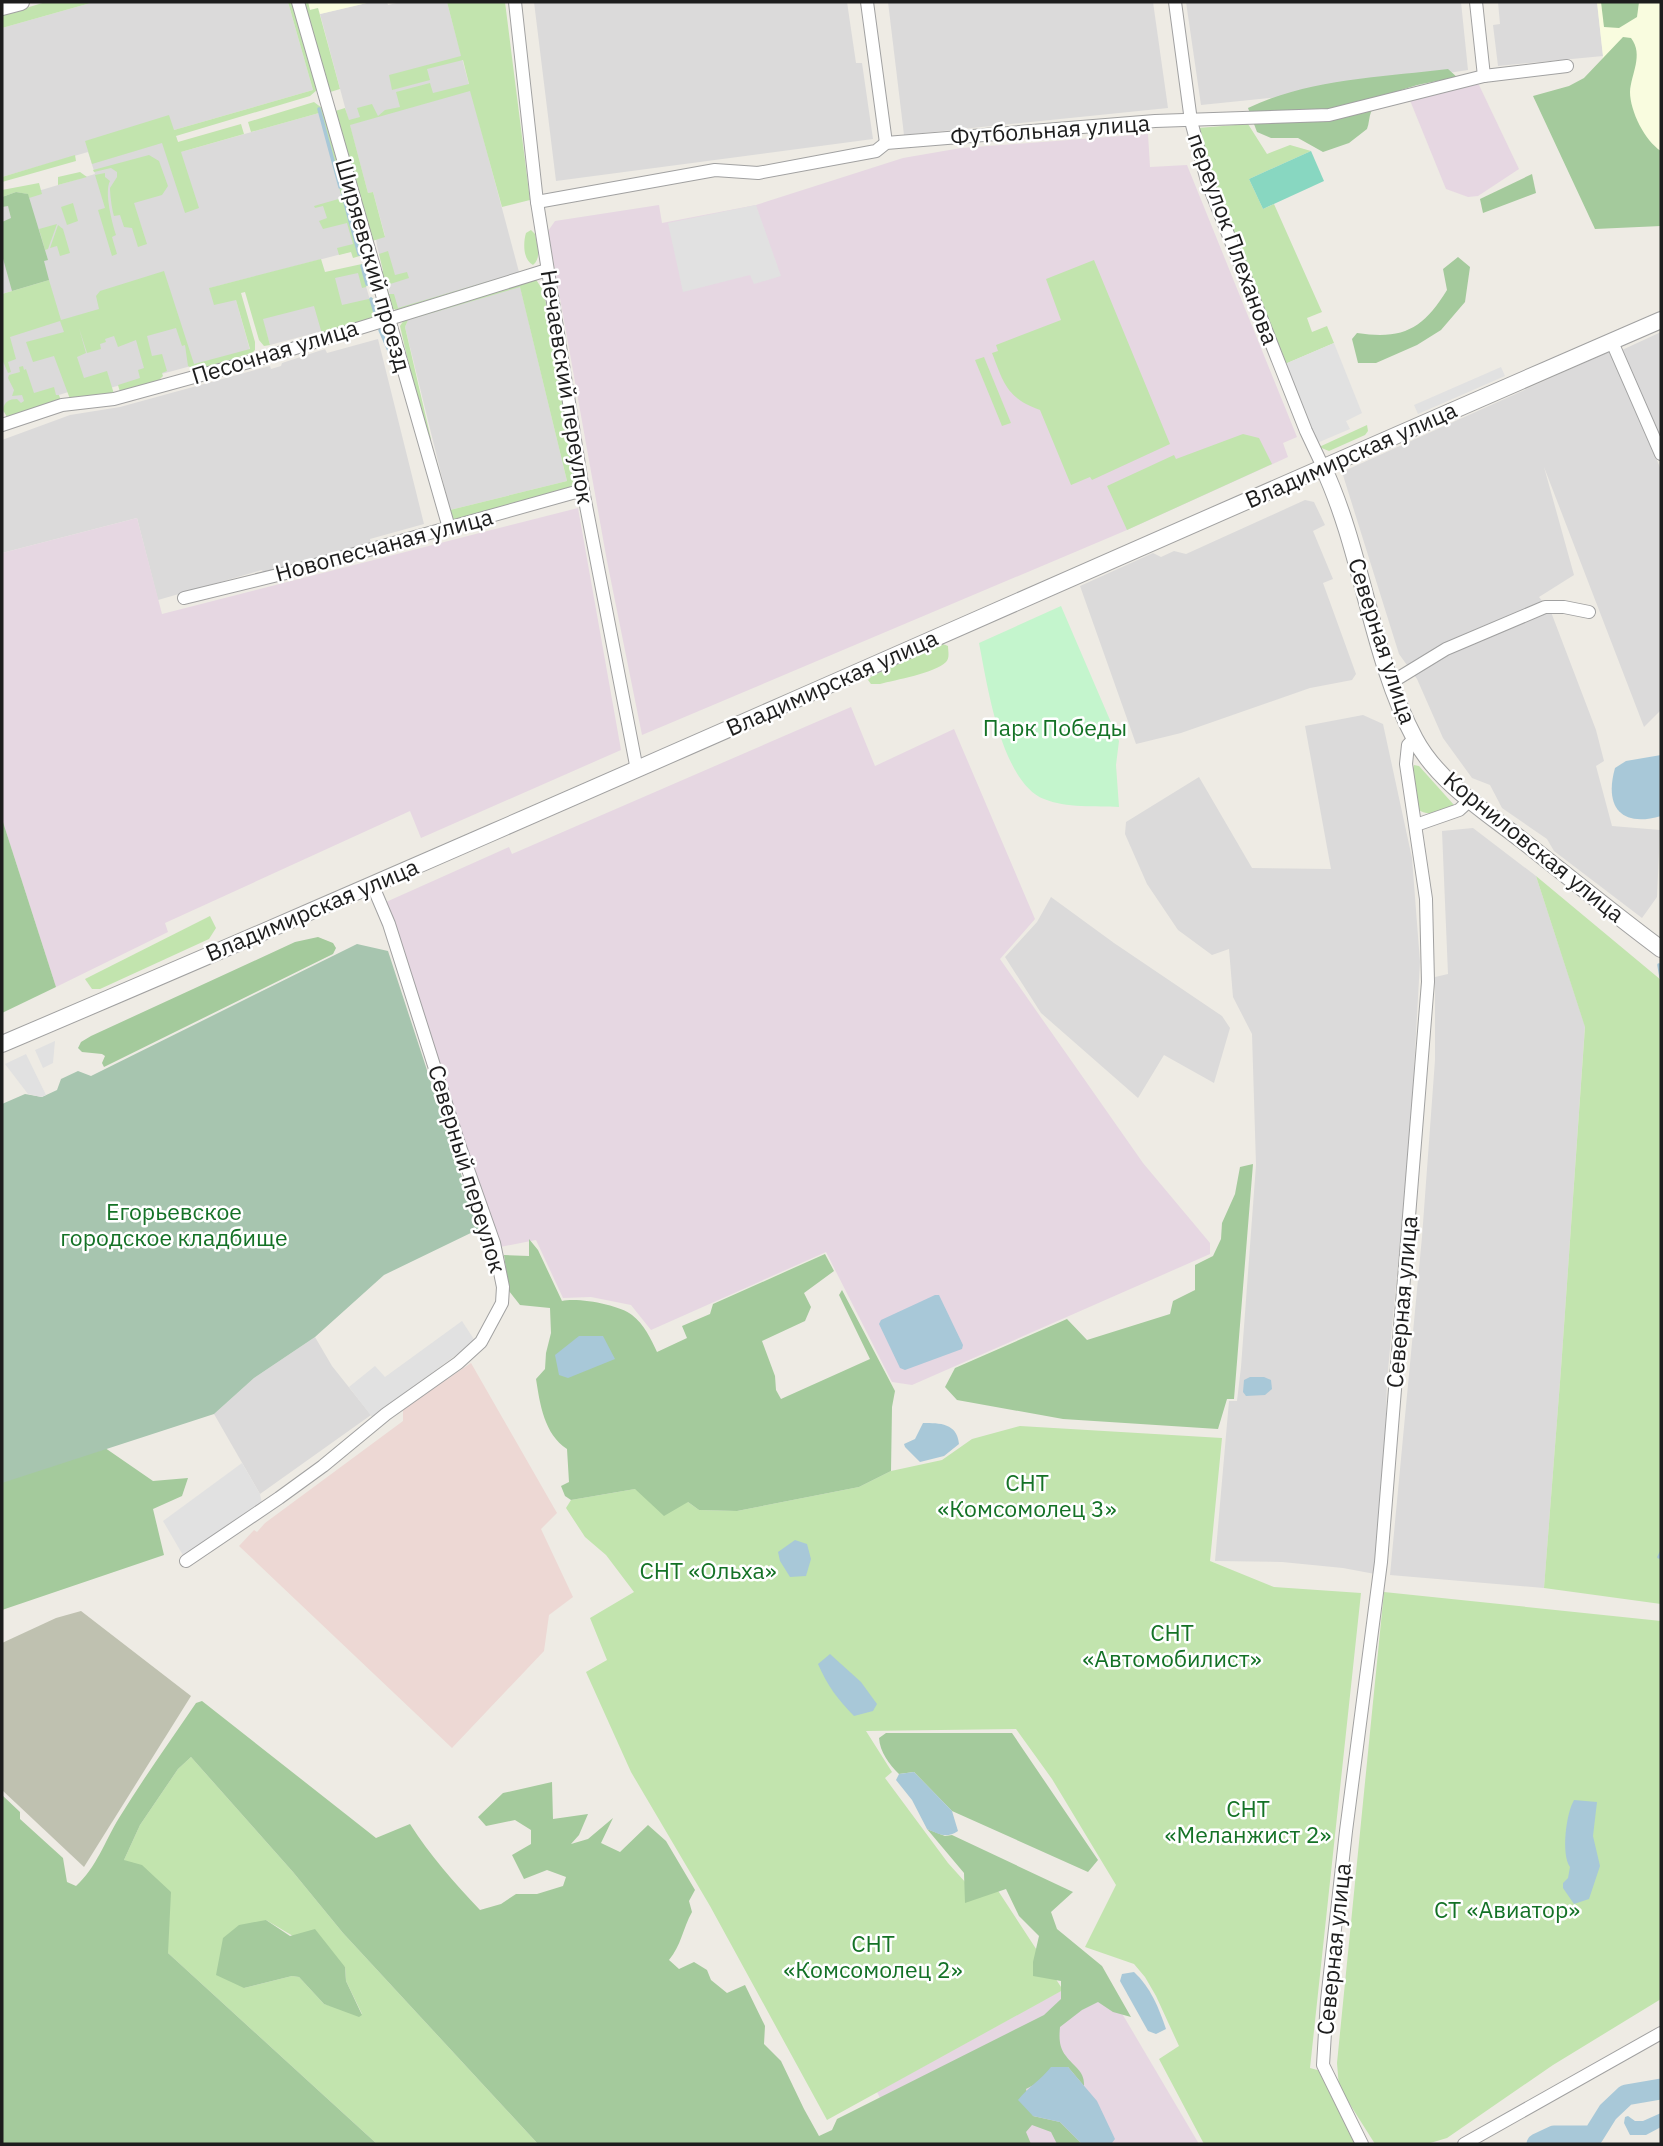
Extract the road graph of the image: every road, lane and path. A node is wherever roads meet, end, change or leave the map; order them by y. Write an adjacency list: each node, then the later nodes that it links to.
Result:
1 (21, 2): 7 (street)
2 (298, 2): 14 (street, Ширяевский проезд)
3 (515, 2): 12 (street, Нечаевский переулок)
4 (867, 2): 11 (street)
5 (1175, 2): 10 (street, переулок Плеханова)
6 (1476, 2): 9 (street)
7 (2, 7)
8 (1567, 66): 9 (street, Футбольная улица)
9 (1484, 76): 10 (street, Футбольная улица)
10 (1191, 121): 11 (street, Футбольная улица); 19 (street, переулок Плеханова)
11 (886, 143): 12 (street, Футбольная улица)
12 (537, 202): 13 (street, Нечаевский переулок)
13 (547, 270): 14 (street, Песочная улица); 20 (street, Нечаевский переулок)
14 (388, 318): 17 (street, Песочная улица); 21 (street, Ширяевский проезд)
15 (1661, 320): 16 (street, Владимирская улица)
16 (1612, 342): 18 (street); 19 (street, Владимирская улица)
17 (2, 425)
18 (1661, 454)
19 (1323, 467): 24 (street, Северная улица); 26 (street, Владимирская улица)
20 (583, 490): 21 (street, Новопесчаная улица); 26 (street, Нечаевский переулок)
21 (449, 528): 22 (street, Новопесчаная улица)
22 (184, 597)
23 (1589, 612): 24 (street)
24 (1392, 682): 25 (street, Северная улица)
25 (1415, 738): 27 (street, Корниловская улица); 28 (street, Северная улица)
26 (637, 770): 29 (street, Владимирская улица)
27 (1471, 800): 28 (street); 30 (street, Корниловская улица)
28 (1416, 825): 34 (street, Северная улица)
29 (372, 884): 31 (street, Владимирская улица); 32 (street, Северный переулок)
30 (1661, 949)
31 (2, 1044)
32 (186, 1561)
33 (1661, 2033): 35 (street)
34 (1362, 2144)
35 (1464, 2144)

